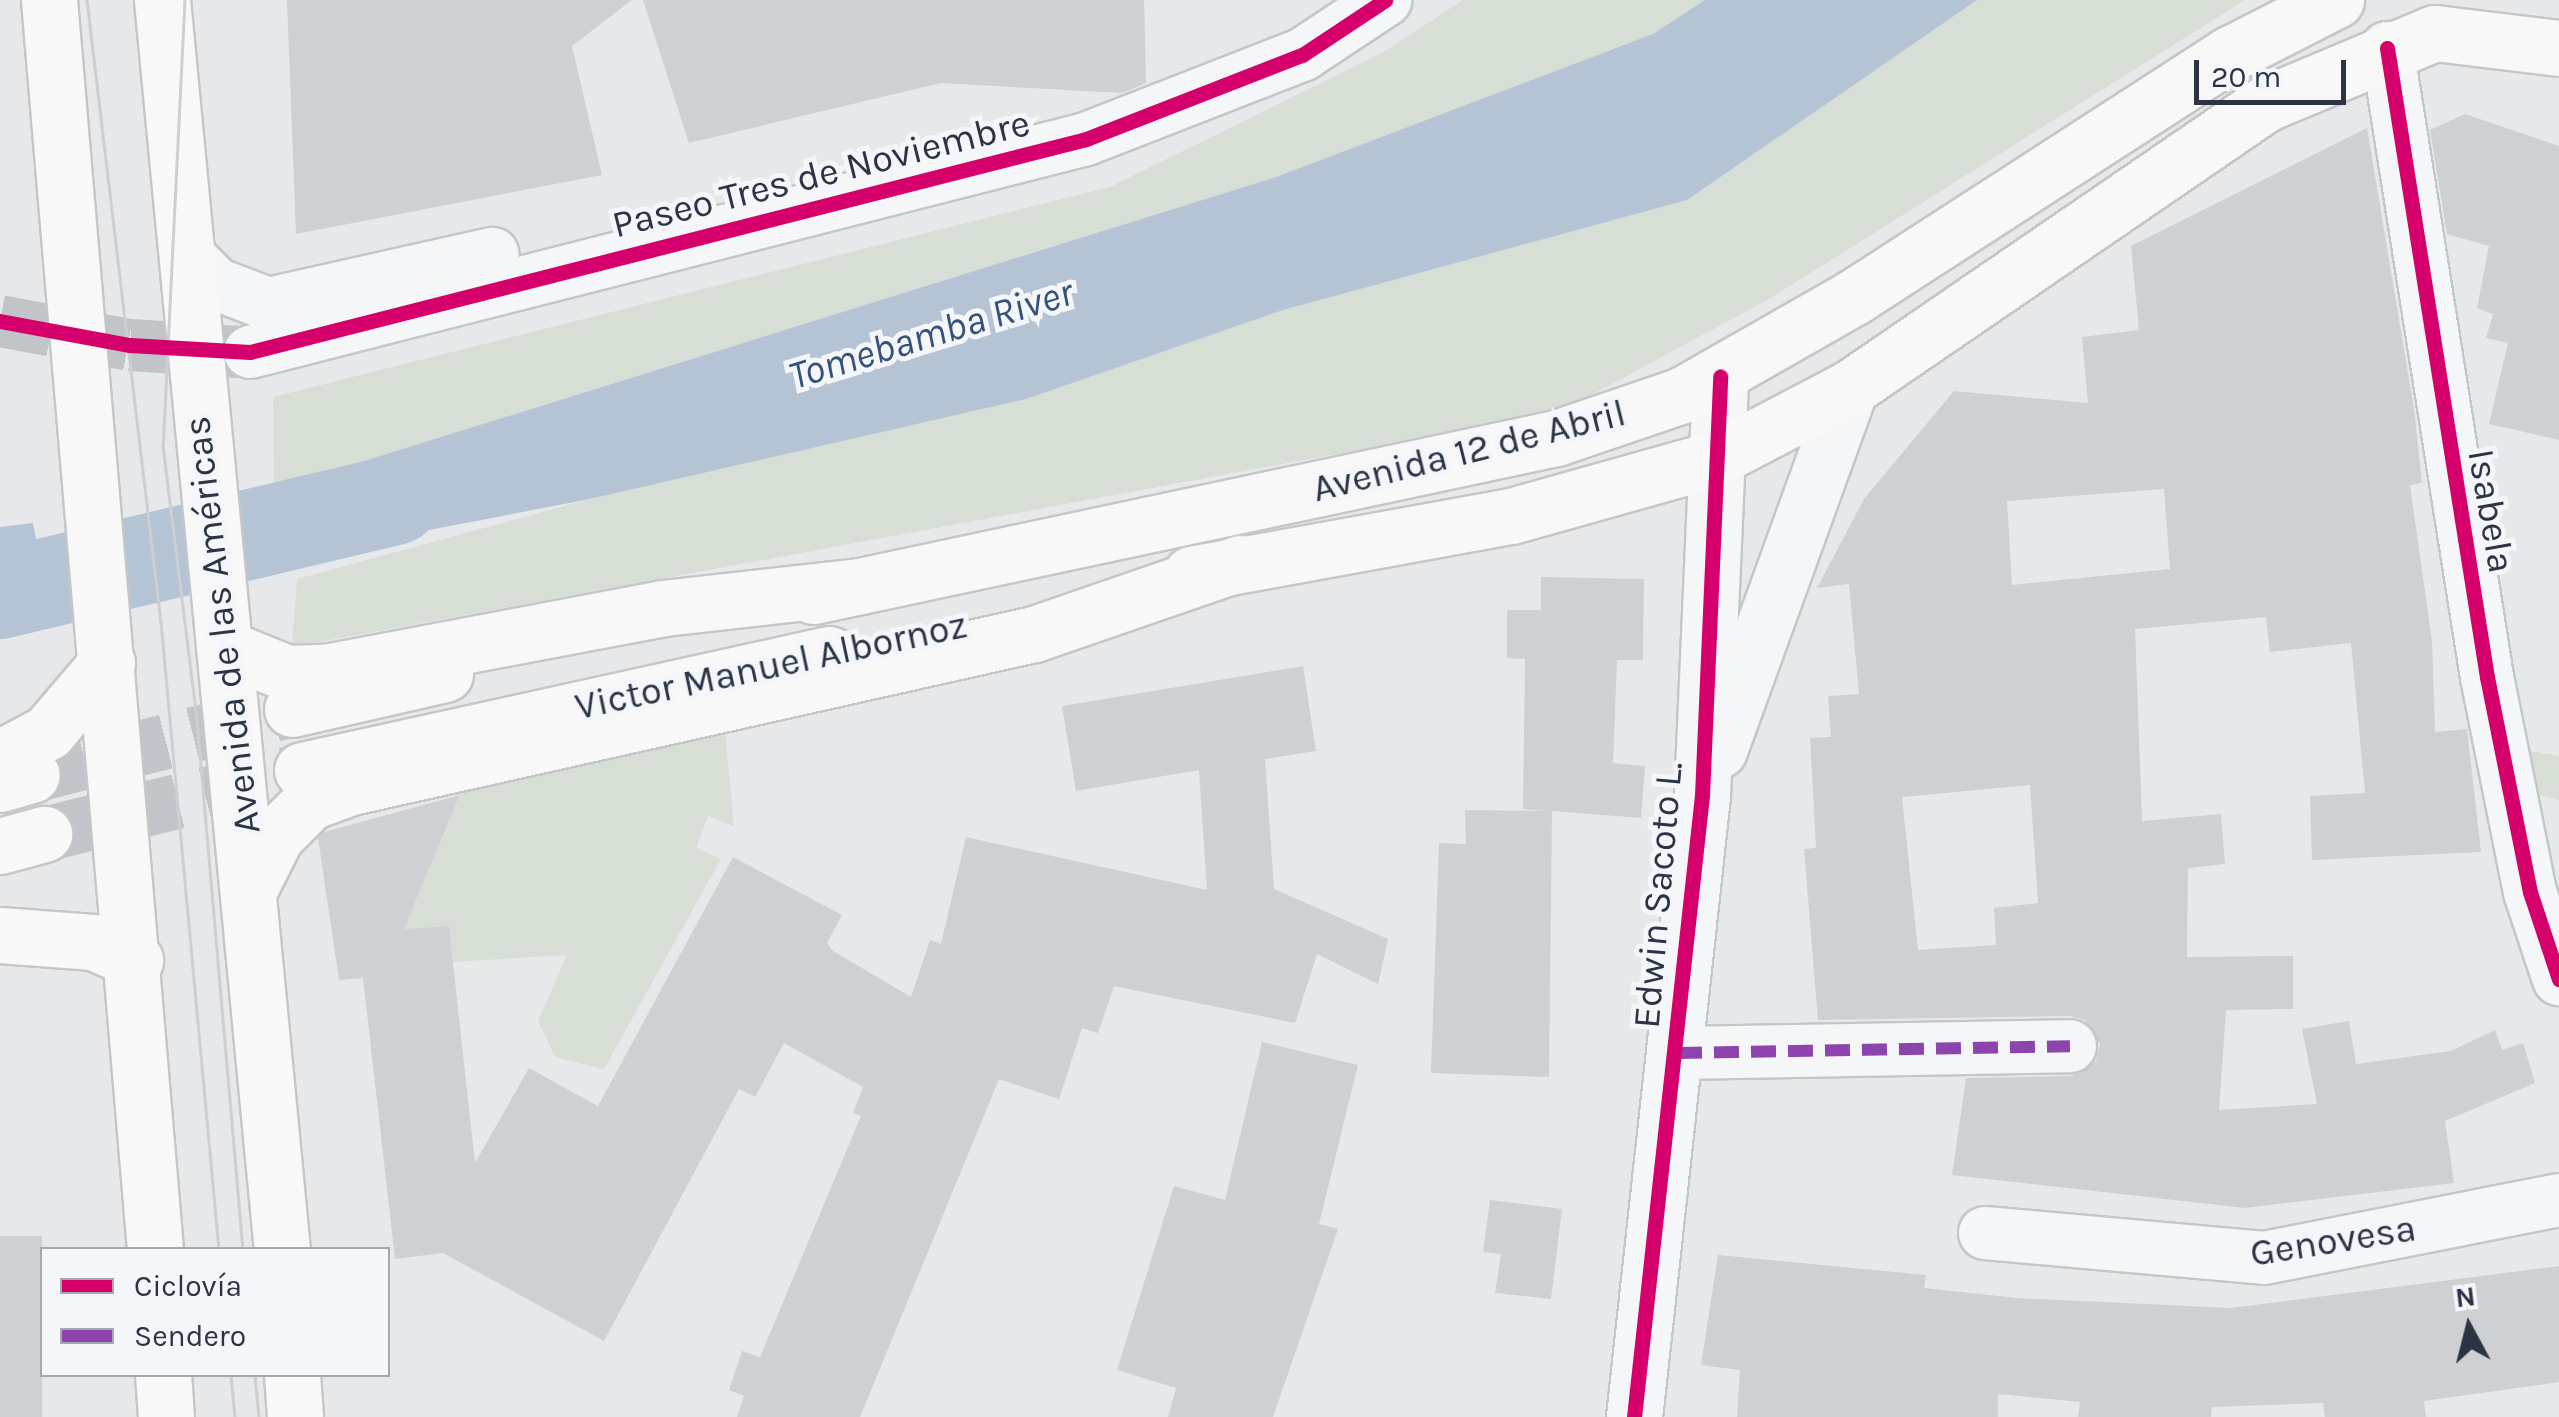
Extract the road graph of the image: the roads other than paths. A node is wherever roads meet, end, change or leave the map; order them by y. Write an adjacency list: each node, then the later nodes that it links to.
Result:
1 (49, 0): 18 (main road)
2 (162, 0): 10 (main road, Avenida de las Américas)
3 (1309, 0): 8 (street)
4 (1384, 0): 8 (street, Paseo Tres de Noviembre)
5 (2336, 0): 12 (main road, Avenida 12 de Abril)
6 (2387, 48): 7 (main road, Avenida 12 de Abril); 13 (main road, Avenida 12 de Abril); 26 (street, Isabela)
7 (2559, 48)
8 (1302, 55): 9 (street, Paseo Tres de Noviembre)
9 (980, 170): 10 (street, Paseo Tres de Noviembre); 11 (street, Paseo Tres de Noviembre)
10 (186, 254): 17 (main road, Avenida de las Américas)
11 (250, 352)
12 (1720, 376): 14 (street, Edwin Sacoto L.); 16 (main road, Avenida 12 de Abril)
13 (1850, 388): 14 (main road, Avenida 12 de Abril); 22 (street, Edwin Sacoto L.)
14 (1714, 459): 15 (main road, Avenida 12 de Abril); 22 (street, Edwin Sacoto L.)
15 (1240, 562): 20 (main road, Victor Manuel Albornoz); 23 (main road)
16 (860, 586): 17 (main road); 19 (main road, Victor Manuel Albornoz)
17 (227, 644): 23 (main road, Avenida de las Américas)
18 (107, 658): 21 (main road); 25 (main road)
19 (292, 709)
20 (302, 770)
21 (11, 773)
22 (1702, 795): 28 (street, Edwin Sacoto L.)
23 (251, 886): 32 (main road, Avenida de las Américas)
24 (0, 935): 25 (main road)
25 (136, 960): 31 (main road)
26 (2559, 979)
27 (2070, 1046): 28 (street)
28 (1676, 1053): 37 (street, Edwin Sacoto L.)
29 (2559, 1200): 30 (street, Genovesa)
30 (1985, 1234)
31 (155, 1247)
32 (282, 1247)
33 (164, 1377): 35 (main road)
34 (292, 1377): 36 (main road)
35 (166, 1417)
36 (295, 1417)
37 (1634, 1417)

